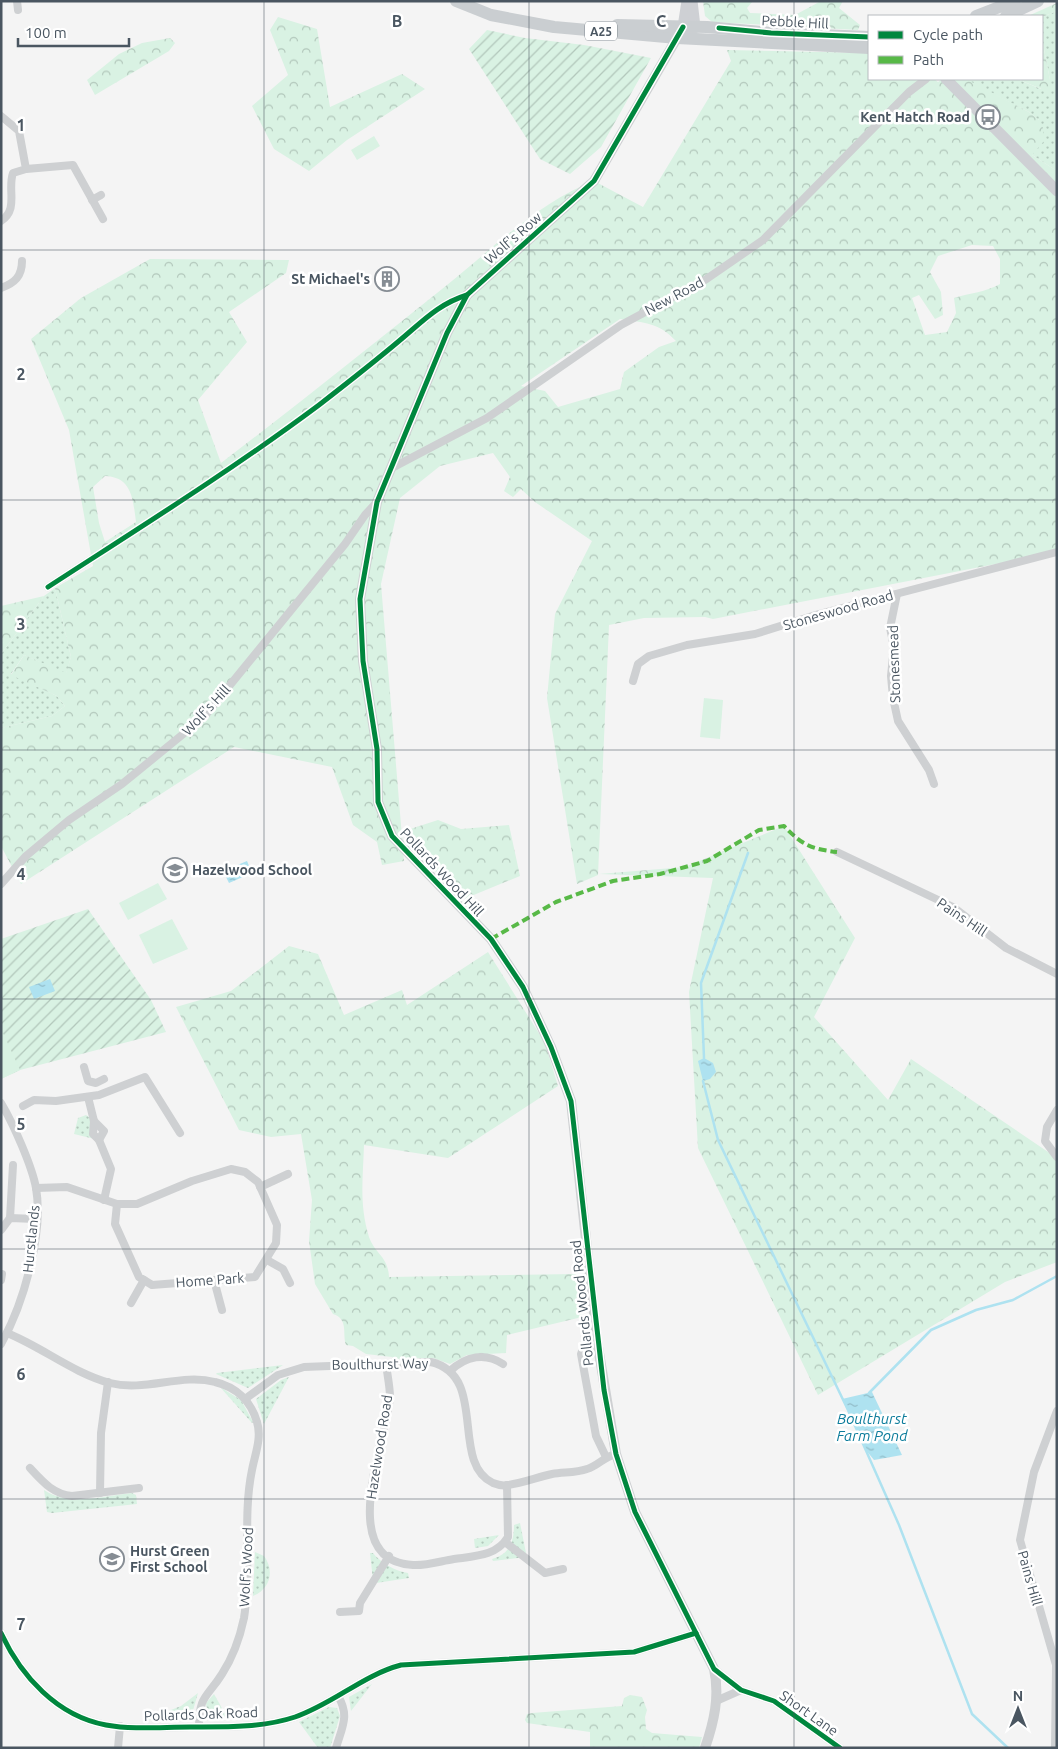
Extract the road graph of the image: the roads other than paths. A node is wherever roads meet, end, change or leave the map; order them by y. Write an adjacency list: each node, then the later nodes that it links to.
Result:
1 (17, 1): 7 (street)
2 (456, 1): 10 (main road, A25)
3 (687, 1): 10 (main road)
4 (692, 1): 10 (main road)
5 (1015, 1): 8 (main road)
6 (1038, 1): 9 (main road)
7 (18, 10)
8 (979, 15)
9 (1008, 15)
10 (685, 33): 11 (main road, Pebble Hill); 12 (main road, Pebble Hill / A25); 24 (street, Wolf's Row)
11 (868, 37)
12 (868, 48)
13 (925, 80): 25 (street, New Road)
14 (947, 80): 17 (main road)
15 (1, 116): 16 (street)
16 (26, 169): 19 (street); 21 (street)
17 (1057, 191)
18 (102, 195): 19 (street)
19 (92, 200): 20 (street)
20 (103, 219)
21 (1, 221)
22 (22, 261): 23 (street)
23 (1, 288)
24 (467, 295): 25 (street, Wolf's Row); 28 (street)
25 (390, 469): 26 (street, Pollards Wood Hill)
26 (377, 502): 33 (street, Wolf's Hill); 34 (street, Pollards Wood Hill)
27 (1057, 552): 29 (street, Stoneswood Road)
28 (48, 587)
29 (897, 594): 30 (street, Stoneswood Road); 31 (street, Stonesmead)
30 (634, 681)
31 (934, 784)
32 (836, 852): 35 (street, Pains Hill)
33 (1, 884)
34 (485, 935): 60 (street, Pollards Wood Road)
35 (1057, 974)
36 (84, 1067): 37 (street)
37 (99, 1095): 38 (street); 42 (street)
38 (88, 1097): 40 (street); 48 (street)
39 (1, 1104): 47 (street)
40 (23, 1106)
41 (1057, 1110): 43 (street)
42 (180, 1133)
43 (1057, 1157)
44 (13, 1165): 50 (street)
45 (288, 1174): 46 (street)
46 (260, 1187): 49 (street, Home Park); 53 (street, Home Park)
47 (36, 1188): 48 (street, Home Park); 51 (street, Hurstlands)
48 (104, 1200): 49 (street, Home Park)
49 (117, 1204): 54 (street)
50 (10, 1218): 51 (street); 52 (street)
51 (36, 1219): 59 (street, Hurstlands)
52 (1, 1230)
53 (267, 1260): 55 (street, Home Park); 56 (street)
54 (144, 1280): 55 (street, Home Park); 57 (street)
55 (214, 1280): 58 (street)
56 (290, 1282)
57 (131, 1303)
58 (222, 1310)
59 (7, 1333): 61 (street, Hurstlands); 65 (street, Wolf's Wood)
60 (597, 1341): 68 (street, Pollards Wood Road); 69 (street, Pollards Wood Road)
61 (1, 1344)
62 (386, 1363): 64 (street, Boulthurst Way); 66 (street, Boulthurst Way); 75 (street, Hazelwood Road)
63 (504, 1364): 64 (street)
64 (450, 1371): 71 (street)
65 (108, 1382): 66 (street, Wolf's Wood); 73 (street)
66 (245, 1399): 85 (street, Wolf's Wood)
67 (1057, 1411): 90 (street, Pains Hill)
68 (616, 1454): 69 (street); 78 (street, Pollards Wood Road)
69 (606, 1457): 71 (street)
70 (30, 1468): 73 (street)
71 (507, 1485): 74 (street)
72 (139, 1488): 73 (street)
73 (100, 1493)
74 (505, 1542): 75 (street); 76 (street)
75 (389, 1556): 77 (street)
76 (563, 1569)
77 (340, 1612)
78 (696, 1632): 80 (street, Pollards Wood Road); 82 (street, Pollards Oak Road)
79 (1, 1633): 84 (street, Pollards Oak Road)
80 (714, 1669): 81 (street, Short Lane); 83 (street, Pollards Wood Road)
81 (741, 1690): 83 (street); 89 (street, Short Lane)
82 (338, 1696): 85 (street, Pollards Oak Road); 87 (street)
83 (716, 1701): 88 (street, Pollards Wood Road)
84 (120, 1726): 85 (street, Pollards Oak Road); 86 (street)
85 (199, 1727)
86 (118, 1748)
87 (336, 1748)
88 (705, 1748)
89 (840, 1748)
90 (1055, 1748)

